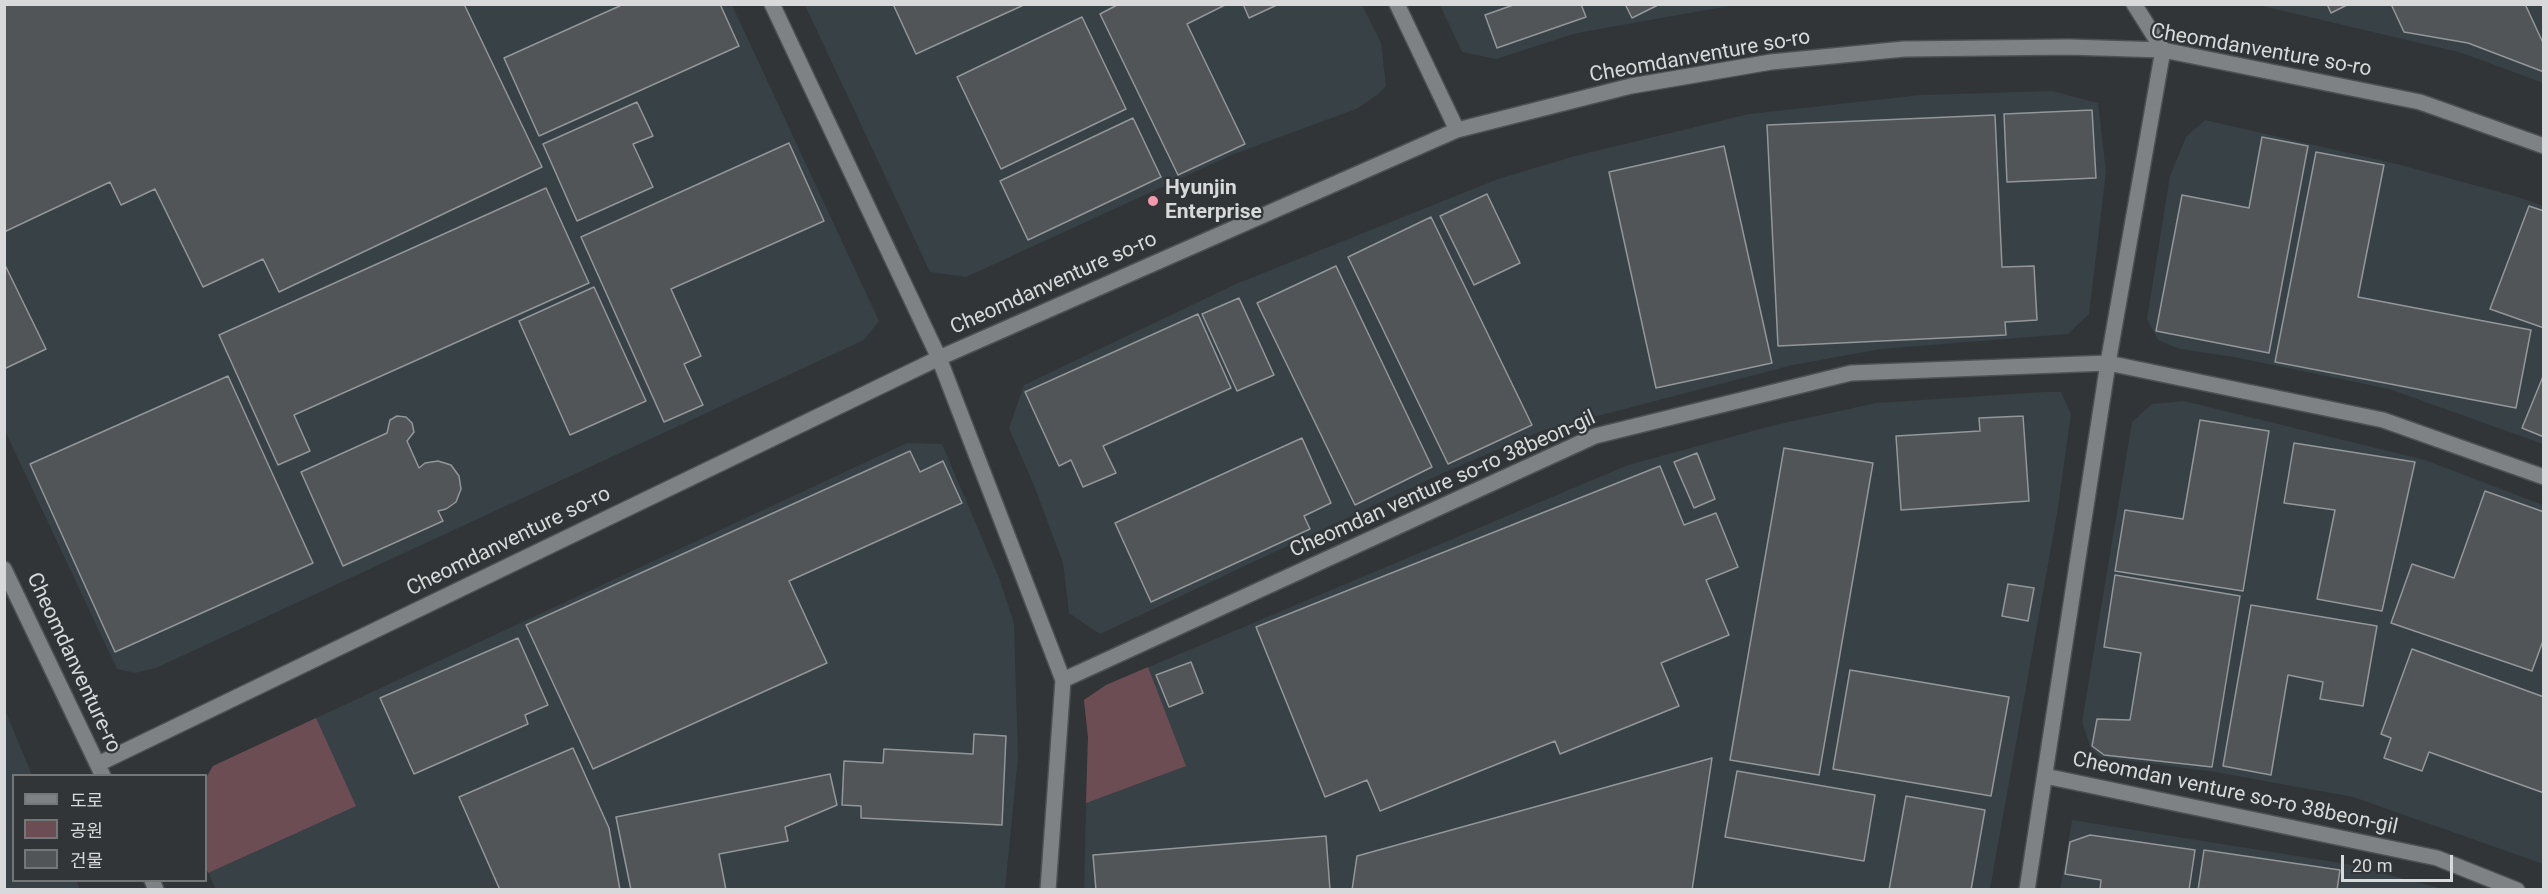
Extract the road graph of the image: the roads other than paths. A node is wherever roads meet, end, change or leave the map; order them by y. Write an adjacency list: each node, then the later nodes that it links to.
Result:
1 (772, 4): 7 (street)
2 (1397, 4): 5 (street)
3 (2134, 4): 4 (street)
4 (2163, 50): 5 (street, Cheomdanventure so-ro); 6 (street, Cheomdanventure so-ro); 8 (street, Cheomdan venture so-ro 38beon-gil)
5 (1457, 130): 7 (street, Cheomdanventure so-ro)
6 (2544, 146)
7 (939, 358): 11 (street, Cheomdanventure so-ro); 12 (street, Cheomdanventure so-ro)
8 (2108, 363): 9 (street, Cheomdan venture so-ro 38beon-gil); 11 (street, Cheomdan venture so-ro 38beon-gil); 13 (street, Cheomdan venture so-ro 38beon-gil)
9 (2544, 477)
10 (4, 569): 12 (street, Cheomdanventure-ro)
11 (1063, 680): 14 (street, Cheomdanventure so-ro)
12 (100, 770)
13 (2045, 776): 15 (street, Cheomdan venture so-ro 38beon-gil); 16 (street, Cheomdan venture so-ro 38beon-gil)
14 (1048, 890)
15 (2027, 890)
16 (2517, 890)

